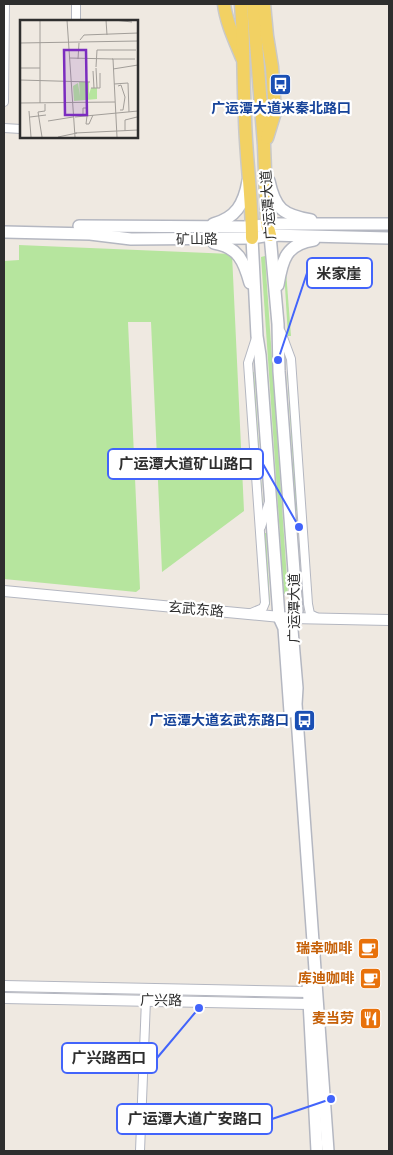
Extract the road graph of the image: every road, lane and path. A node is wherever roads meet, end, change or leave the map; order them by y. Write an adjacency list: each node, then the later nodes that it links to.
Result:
1 (5, 4): 10 (street)
2 (76, 4): 7 (street)
3 (224, 4): 9 (main road)
4 (242, 4): 8 (main road)
5 (253, 4): 8 (main road)
6 (264, 4): 13 (main road)
7 (76, 20)
8 (249, 35): 9 (main road, 广运潭大道); 13 (main road, 广运潭大道)
9 (245, 65): 15 (main road, 广运潭大道)
10 (4, 102)
11 (4, 128): 12 (street)
12 (20, 129)
13 (264, 145): 14 (main road, 广运潭大道)
14 (265, 165): 16 (main road); 20 (main road, 广运潭大道)
15 (249, 175): 19 (main road); 22 (main road, 广运潭大道)
16 (340, 224): 17 (main road, 矿山路); 20 (main road, 矿山路)
17 (389, 224)
18 (4, 225): 19 (main road, 矿山路)
19 (198, 227): 22 (main road, 矿山路)
20 (269, 230): 22 (main road, 矿山路); 23 (main road, 矿山路); 26 (main road, 广运潭大道)
21 (4, 232): 25 (main road, 矿山路)
22 (252, 233): 25 (main road, 矿山路); 27 (main road, 广运潭大道)
23 (334, 238): 24 (main road, 矿山路); 26 (main road)
24 (389, 238)
25 (187, 239): 27 (main road)
26 (276, 299): 28 (main road, 广运潭大道)
27 (255, 303): 29 (main road, 广运潭大道)
28 (278, 324): 35 (main road, 广运潭大道); 36 (street)
29 (257, 336): 30 (main road, 广运潭大道); 31 (street)
30 (270, 498): 31 (street); 34 (main road, 广运潭大道)
31 (260, 531): 33 (street)
32 (4, 592): 33 (street, 玄武东路)
33 (241, 614): 34 (street, 玄武东路)
34 (279, 617): 35 (street, 玄武东路); 41 (main road, 广运潭大道)
35 (291, 618): 36 (street, 玄武东路); 41 (main road, 广运潭大道)
36 (322, 619): 37 (street, 玄武东路)
37 (389, 620)
38 (4, 986): 41 (street, 广兴路)
39 (4, 998): 40 (street, 广兴路)
40 (146, 1000): 41 (street, 广兴路); 42 (street)
41 (313, 1000): 43 (main road, 广运潭大道); 44 (main road, 广运潭大道)
42 (140, 1151)
43 (317, 1151)
44 (328, 1151)

